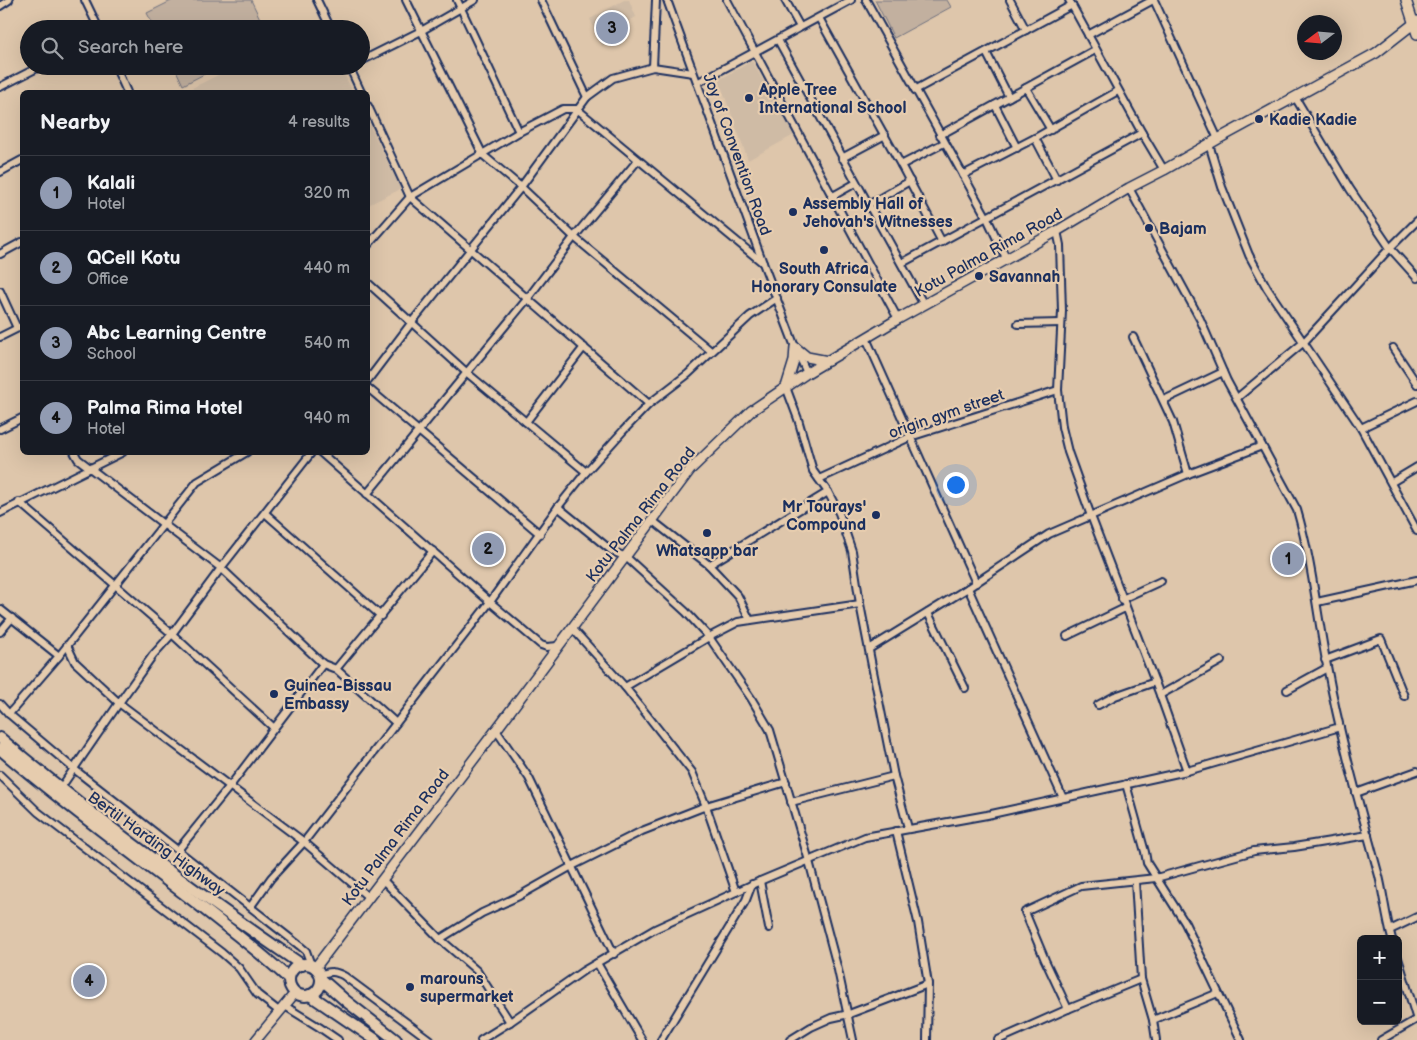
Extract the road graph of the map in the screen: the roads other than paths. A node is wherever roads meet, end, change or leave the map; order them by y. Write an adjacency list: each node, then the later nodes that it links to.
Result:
1 (9, 0): 18 (street)
2 (85, 0): 21 (street)
3 (317, 0): 22 (street)
4 (406, 0): 26 (street)
5 (457, 0): 19 (street)
6 (475, 0): 19 (street)
7 (541, 0): 47 (street)
8 (656, 0): 34 (street)
9 (667, 0): 35 (street, Joy of Convention Road)
10 (726, 0): 32 (street)
11 (785, 0): 24 (street)
12 (852, 0): 20 (street)
13 (866, 0): 44 (street)
14 (1010, 0): 25 (street)
15 (1153, 0): 28 (street); 58 (street)
16 (1406, 0): 23 (street)
17 (1071, 3): 25 (street); 28 (street)
18 (0, 6)
19 (461, 8): 26 (street); 53 (street)
20 (819, 18): 24 (street); 55 (street)
21 (95, 20)
22 (327, 20)
23 (1415, 23): 27 (street); 48 (street, Kotu Palma Rima Road)
24 (800, 27): 29 (street)
25 (1026, 30): 31 (street)
26 (422, 31): 33 (street); 62 (street)
27 (1417, 34)
28 (1088, 35): 30 (street)
29 (778, 40): 32 (street); 63 (street)
30 (1095, 50): 41 (street); 45 (street)
31 (986, 52): 44 (street); 46 (street)
32 (755, 53): 39 (street); 76 (street)
33 (370, 57)
34 (652, 67): 35 (street); 47 (street)
35 (693, 73): 39 (street, Joy of Convention Road)
36 (23, 75): 40 (street)
37 (120, 75): 42 (street)
38 (354, 75): 43 (street)
39 (697, 83): 89 (street, Joy of Convention Road)
40 (0, 87)
41 (1026, 88): 46 (street); 52 (street)
42 (126, 90)
43 (360, 90)
44 (915, 90): 56 (street)
45 (1118, 91): 52 (street); 54 (street)
46 (1009, 96): 49 (street)
47 (587, 97): 50 (street)
48 (1295, 97): 58 (street, Kotu Palma Rima Road); 85 (street)
49 (995, 105): 56 (street); 61 (street)
50 (577, 109): 53 (street); 64 (street); 73 (street)
51 (370, 110): 75 (street)
52 (1050, 130): 57 (street)
53 (520, 132): 62 (street)
54 (1142, 134): 67 (street); 71 (street)
55 (884, 135): 63 (street); 66 (street)
56 (940, 135): 59 (street)
57 (1035, 138): 61 (street); 71 (street)
58 (1218, 139): 60 (street, Kotu Palma Rima Road)
59 (944, 142): 66 (street); 69 (street)
60 (1209, 144): 67 (street, Kotu Palma Rima Road); 105 (street)
61 (1016, 148): 69 (street)
62 (483, 155): 73 (street); 75 (street)
63 (842, 158): 72 (street)
64 (638, 160): 81 (street); 89 (street)
65 (20, 161): 68 (street)
66 (901, 165): 70 (street)
67 (1164, 170): 74 (street, Kotu Palma Rima Road)
68 (0, 172)
69 (963, 175): 78 (street)
70 (910, 180): 77 (street); 82 (street)
71 (1057, 180): 78 (street)
72 (856, 183): 76 (street); 77 (street)
73 (520, 187): 81 (street); 86 (street)
74 (1129, 188): 80 (street, Kotu Palma Rima Road); 112 (street)
75 (410, 197): 84 (street); 86 (street)
76 (831, 197): 97 (street)
77 (868, 205): 90 (street)
78 (987, 218): 82 (street); 88 (street)
79 (1417, 221): 85 (street)
80 (1057, 231): 88 (street, Kotu Palma Rima Road); 99 (street)
81 (574, 237): 94 (street); 109 (street)
82 (942, 242): 90 (street)
83 (20, 243): 87 (street)
84 (370, 243)
85 (1390, 248): 91 (street); 105 (street)
86 (470, 249): 94 (street); 98 (street)
87 (0, 254)
88 (1006, 258): 96 (street, Kotu Palma Rima Road)
89 (763, 263): 95 (street, Joy of Convention Road)
90 (902, 263): 96 (street)
91 (1417, 278)
92 (370, 285): 98 (street)
93 (0, 291): 101 (street)
94 (528, 298): 106 (street); 111 (street)
95 (777, 298): 107 (street, Joy of Convention Road); 109 (street)
96 (924, 305): 97 (street, Kotu Palma Rima Road)
97 (898, 319): 104 (street, Kotu Palma Rima Road)
98 (412, 322): 111 (street); 114 (street)
99 (1061, 323): 100 (street); 118 (street)
100 (1018, 324)
101 (20, 327): 103 (street)
102 (1133, 336): 120 (street)
103 (0, 337)
104 (866, 338): 110 (street, Kotu Palma Rima Road); 128 (street)
105 (1304, 342): 119 (street); 125 (street)
106 (584, 347): 122 (street); 124 (street)
107 (795, 347): 110 (street); 113 (street, Joy of Convention Road); 116 (street)
108 (1392, 348): 115 (street)
109 (711, 351): 122 (street)
110 (829, 361): 113 (street, Kotu Palma Rima Road)
111 (466, 372): 124 (street); 127 (street)
112 (1223, 372): 119 (street); 120 (street)
113 (807, 373): 116 (street, Kotu Palma Rima Road)
114 (370, 377)
115 (1417, 384)
116 (786, 387): 139 (street); 148 (street, Kotu Palma Rima Road)
117 (370, 390): 127 (street)
118 (1058, 390): 128 (street, origin gym street); 147 (street)
119 (1237, 398): 129 (street)
120 (1164, 400): 138 (street)
121 (1417, 401): 125 (street)
122 (649, 404): 137 (street)
123 (20, 419): 126 (street)
124 (526, 422): 137 (street)
125 (1361, 428): 140 (street)
126 (0, 429)
127 (418, 432): 142 (street); 151 (street)
128 (910, 436): 139 (street, origin gym street); 158 (street)
129 (1262, 446): 138 (street); 163 (street)
130 (76, 455): 136 (street)
131 (117, 455): 136 (street)
132 (242, 455): 149 (street)
133 (310, 455): 146 (street)
134 (323, 455): 142 (street)
135 (1417, 467): 140 (street)
136 (90, 469): 143 (street); 149 (street)
137 (586, 472): 144 (street)
138 (1188, 474): 147 (street)
139 (819, 480): 141 (street)
140 (1392, 482): 150 (street)
141 (828, 492): 154 (street); 164 (street)
142 (367, 494): 152 (street)
143 (19, 502): 145 (street); 159 (street)
144 (558, 507): 151 (street); 153 (street)
145 (0, 513)
146 (266, 513): 155 (street); 168 (street)
147 (1090, 516): 158 (street); 161 (street)
148 (653, 521): 153 (street, Kotu Palma Rima Road); 154 (street)
149 (164, 525): 155 (street); 159 (street)
150 (1417, 531)
151 (540, 534): 162 (street)
152 (433, 551): 162 (street); 168 (street)
153 (626, 557): 171 (street, Kotu Palma Rima Road); 175 (street)
154 (709, 565): 170 (street)
155 (221, 568): 173 (street); 182 (street)
156 (1417, 580): 163 (street)
157 (1161, 581): 161 (street)
158 (976, 583): 160 (street)
159 (115, 584): 173 (street); 176 (street)
160 (968, 588): 167 (street); 211 (street)
161 (1122, 599): 165 (street)
162 (490, 602): 177 (street); 195 (street)
163 (1317, 602): 180 (street)
164 (860, 604): 170 (street); 178 (street)
165 (1125, 608): 174 (street); 185 (street)
166 (0, 609): 169 (street)
167 (928, 613): 178 (street); 187 (street)
168 (381, 616): 184 (street)
169 (12, 618): 172 (street); 179 (street)
170 (750, 620): 175 (street)
171 (572, 628): 177 (street, Kotu Palma Rima Road); 186 (street)
172 (0, 632)
173 (172, 634): 191 (street); 197 (street)
174 (1067, 636)
175 (709, 637): 186 (street); 206 (street)
176 (67, 645): 179 (street); 191 (street)
177 (558, 646): 198 (street, Kotu Palma Rima Road)
178 (869, 649): 205 (street)
179 (59, 656): 194 (street)
180 (1326, 660): 183 (street); 190 (street)
181 (1222, 661): 189 (street)
182 (323, 664): 184 (street); 197 (street)
183 (1327, 668): 188 (street); 196 (street)
184 (336, 669): 195 (street)
185 (1155, 682): 189 (street); 193 (street)
186 (624, 687): 213 (street)
187 (965, 688)
188 (1287, 690)
189 (1160, 695): 202 (street)
190 (1404, 696)
191 (119, 702): 201 (street); 208 (street)
192 (0, 704): 194 (street)
193 (1098, 705)
194 (9, 714): 201 (street)
195 (396, 723): 217 (street)
196 (1340, 727): 202 (street); 210 (street)
197 (274, 728): 208 (street)
198 (496, 730): 220 (street); 222 (street, Kotu Palma Rima Road)
199 (0, 738): 209 (main road, Bertil Harding Highway)
200 (0, 749): 238 (main road, Bertil Harding Highway)
201 (74, 769): 209 (street); 218 (street)
202 (1187, 771): 207 (street)
203 (1417, 771): 210 (street)
204 (0, 774): 244 (street)
205 (894, 776): 212 (street); 214 (street)
206 (786, 782): 212 (street); 213 (street)
207 (1126, 784): 211 (street); 221 (street)
208 (230, 786): 217 (street); 218 (street)
209 (60, 789): 236 (main road, Bertil Harding Highway)
210 (1356, 793): 216 (street)
211 (1063, 798): 214 (street)
212 (791, 802): 219 (street)
213 (706, 806): 220 (street); 226 (street)
214 (908, 828): 215 (street)
215 (896, 831): 219 (street); 240 (street)
216 (1368, 835): 221 (street); 231 (street)
217 (304, 842): 227 (street); 228 (street)
218 (178, 850): 228 (street)
219 (809, 861): 223 (street); 246 (street)
220 (572, 866): 233 (street); 234 (street)
221 (1156, 878): 224 (street); 242 (street)
222 (382, 879): 227 (street, Kotu Palma Rima Road); 233 (street)
223 (760, 881): 225 (street); 230 (street)
224 (1135, 881): 239 (street); 245 (street)
225 (752, 884): 226 (street); 257 (street)
226 (736, 892): 234 (street)
227 (368, 897): 236 (street, Kotu Palma Rima Road)
228 (251, 906): 236 (street)
229 (1417, 917): 231 (street)
230 (769, 928)
231 (1390, 930): 232 (street)
232 (1391, 935)
233 (440, 939): 249 (street)
234 (614, 954): 235 (street)
235 (597, 963): 249 (street); 256 (street)
236 (314, 970): 238 (main road); 243 (main road); 253 (main road, Bertil Harding Highway); 254 (street)
237 (1402, 971): 248 (street)
238 (289, 979): 241 (main road, Bertil Harding Highway)
239 (1141, 979): 245 (street); 247 (street)
240 (928, 984): 246 (street); 260 (street)
241 (296, 993): 243 (main road); 244 (street)
242 (1218, 993): 247 (street); 263 (street)
243 (310, 995): 252 (main road)
244 (282, 1009): 250 (street); 251 (street)
245 (1068, 1009): 261 (street)
246 (849, 1014): 258 (street); 259 (street)
247 (1153, 1020): 262 (street)
248 (1417, 1020): 264 (street)
249 (510, 1022): 255 (street)
250 (256, 1040)
251 (338, 1040)
252 (376, 1040)
253 (396, 1040)
254 (430, 1040)
255 (481, 1040)
256 (642, 1040)
257 (661, 1040)
258 (790, 1040)
259 (854, 1040)
260 (927, 1040)
261 (998, 1040)
262 (1156, 1040)
263 (1241, 1040)
264 (1381, 1040)

